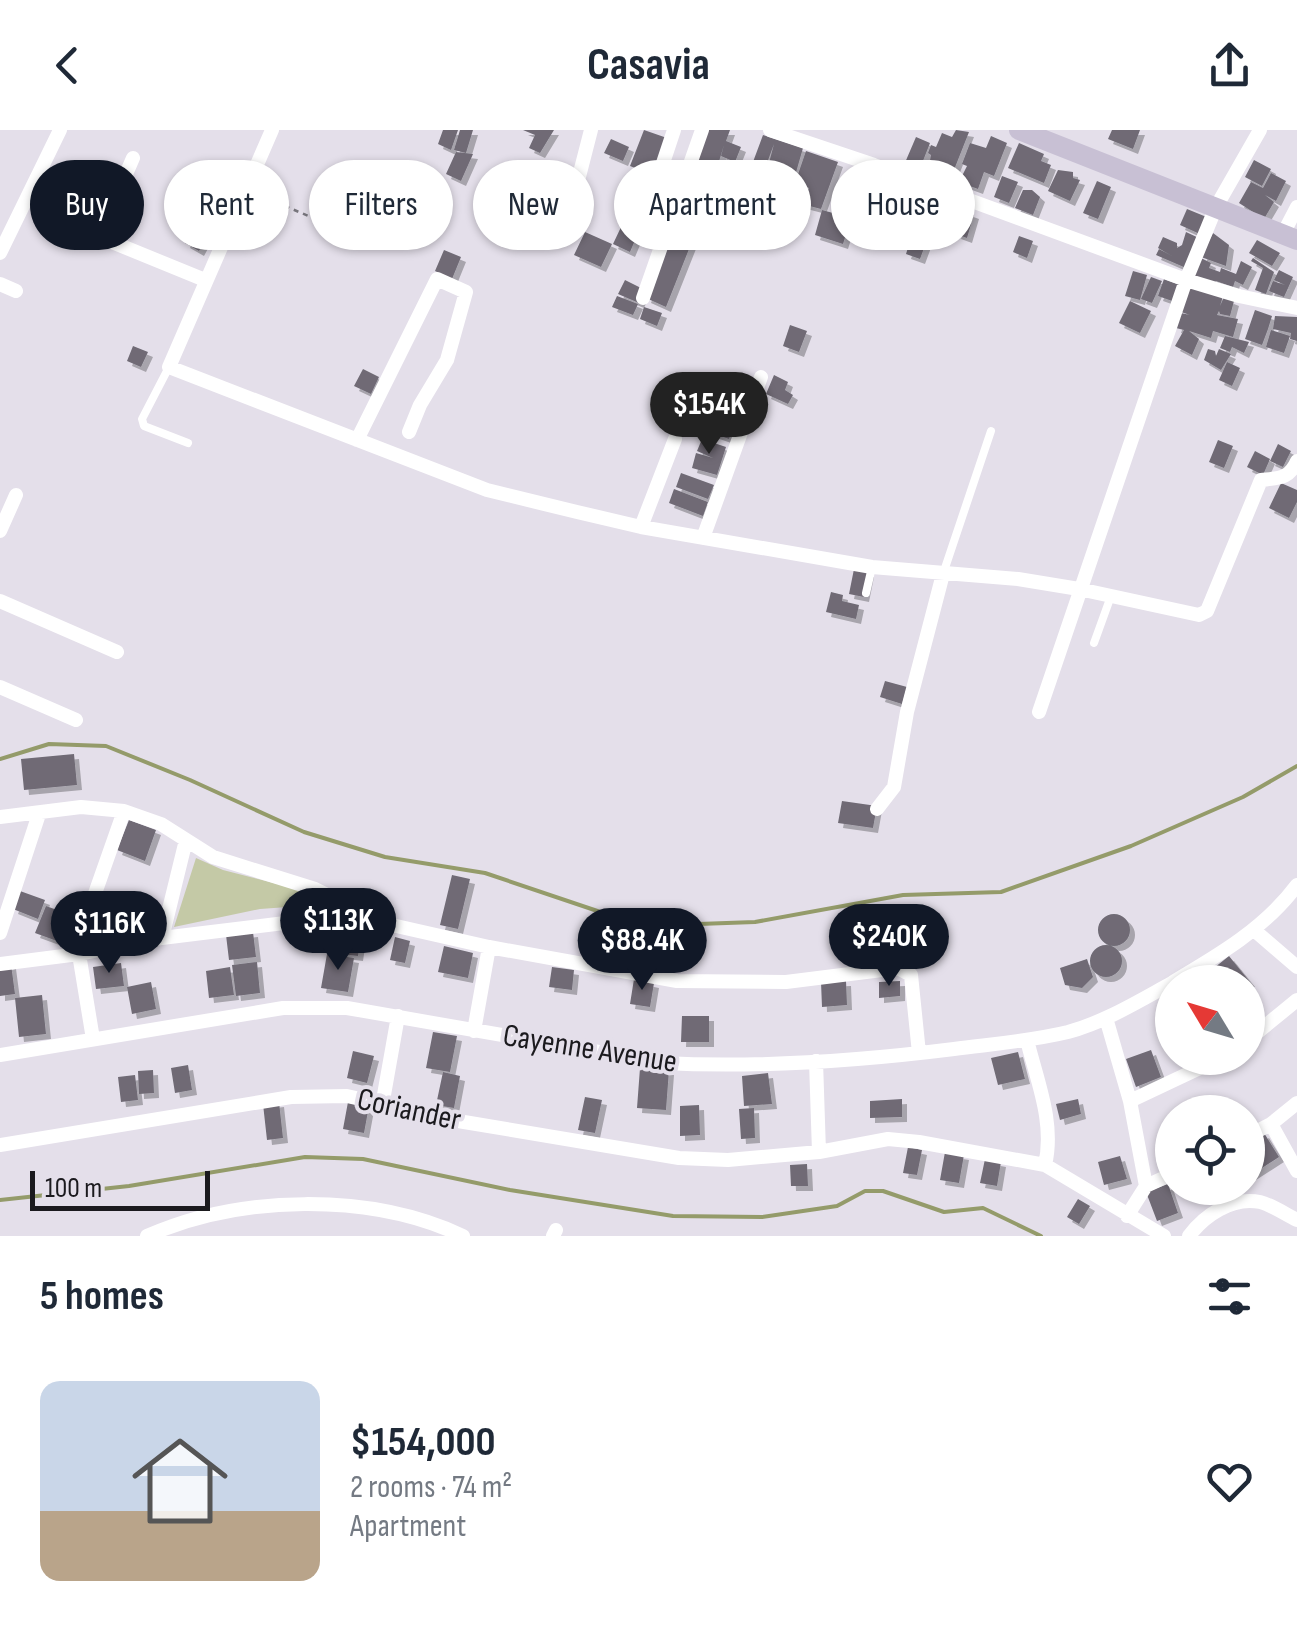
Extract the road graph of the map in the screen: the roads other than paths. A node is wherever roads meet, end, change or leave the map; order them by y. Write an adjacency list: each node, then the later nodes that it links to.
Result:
1 (60, 130): 15 (street)
2 (272, 130): 16 (street)
3 (592, 130): 9 (street)
4 (674, 130): 10 (street)
5 (702, 130): 20 (street)
6 (770, 130): 17 (street)
7 (1019, 130): 12 (main road)
8 (1260, 130): 12 (street)
9 (583, 160)
10 (664, 160)
11 (1297, 207): 13 (street)
12 (1216, 208): 13 (main road); 17 (street)
13 (1290, 237)
14 (133, 250): 16 (street)
15 (0, 253)
16 (205, 280): 22 (street)
17 (1186, 280): 21 (street); 36 (street)
18 (0, 284): 19 (street)
19 (16, 292)
20 (643, 298)
21 (1297, 308)
22 (169, 367): 27 (street); 28 (lane)
23 (761, 377): 33 (street)
24 (991, 431): 35 (lane)
25 (409, 432): 27 (street)
26 (675, 438): 32 (street)
27 (356, 440): 32 (street)
28 (188, 442)
29 (1297, 461): 38 (street)
30 (16, 495): 31 (street)
31 (1, 525)
32 (641, 526): 33 (street)
33 (703, 538): 34 (street)
34 (872, 567): 35 (street); 37 (lane)
35 (944, 574): 36 (street); 45 (street)
36 (1079, 589): 38 (street); 43 (street)
37 (866, 593)
38 (1111, 596): 40 (lane)
39 (0, 601): 41 (street)
40 (1094, 643)
41 (117, 652)
42 (0, 686): 44 (street)
43 (1039, 712)
44 (76, 720)
45 (877, 809)
46 (124, 811): 47 (street); 49 (street); 56 (street)
47 (39, 814): 48 (street); 53 (street)
48 (0, 817)
49 (186, 840): 51 (street); 54 (street)
50 (1297, 885): 52 (street, Cayenne Avenue)
51 (382, 923): 54 (street); 55 (street)
52 (1254, 930): 58 (street, Cayenne Avenue); 59 (street)
53 (0, 933)
54 (162, 938): 56 (street)
55 (489, 947): 65 (street); 68 (street)
56 (79, 954): 57 (street); 66 (street)
57 (0, 964)
58 (1201, 965)
59 (1297, 966)
60 (1155, 992): 63 (street, Cayenne Avenue)
61 (1297, 1000): 64 (street)
62 (398, 1016): 65 (street, Cayenne Avenue); 66 (street, Cayenne Avenue); 74 (street)
63 (1106, 1018): 67 (street, Cayenne Avenue); 72 (street)
64 (1265, 1026)
65 (474, 1030): 70 (street, Cayenne Avenue)
66 (92, 1039): 69 (street, Cayenne Avenue)
67 (1027, 1040): 68 (street, Cayenne Avenue); 79 (street)
68 (919, 1053): 70 (street, Cayenne Avenue)
69 (0, 1055)
70 (816, 1061): 78 (street)
71 (1188, 1075): 72 (street)
72 (1130, 1101): 82 (street)
73 (1297, 1103): 75 (street)
74 (382, 1106): 77 (street, Coriander); 78 (street, Coriander)
75 (1271, 1124): 76 (street); 80 (street)
76 (1265, 1127)
77 (0, 1145)
78 (818, 1152): 79 (street, Coriander)
79 (1045, 1165): 83 (street)
80 (1297, 1171)
81 (1155, 1182): 82 (street)
82 (1146, 1186): 83 (street)
83 (1127, 1216): 87 (street)
84 (1297, 1220): 88 (street)
85 (455, 1234): 86 (street)
86 (146, 1236)
87 (1164, 1236)
88 (1189, 1236)

